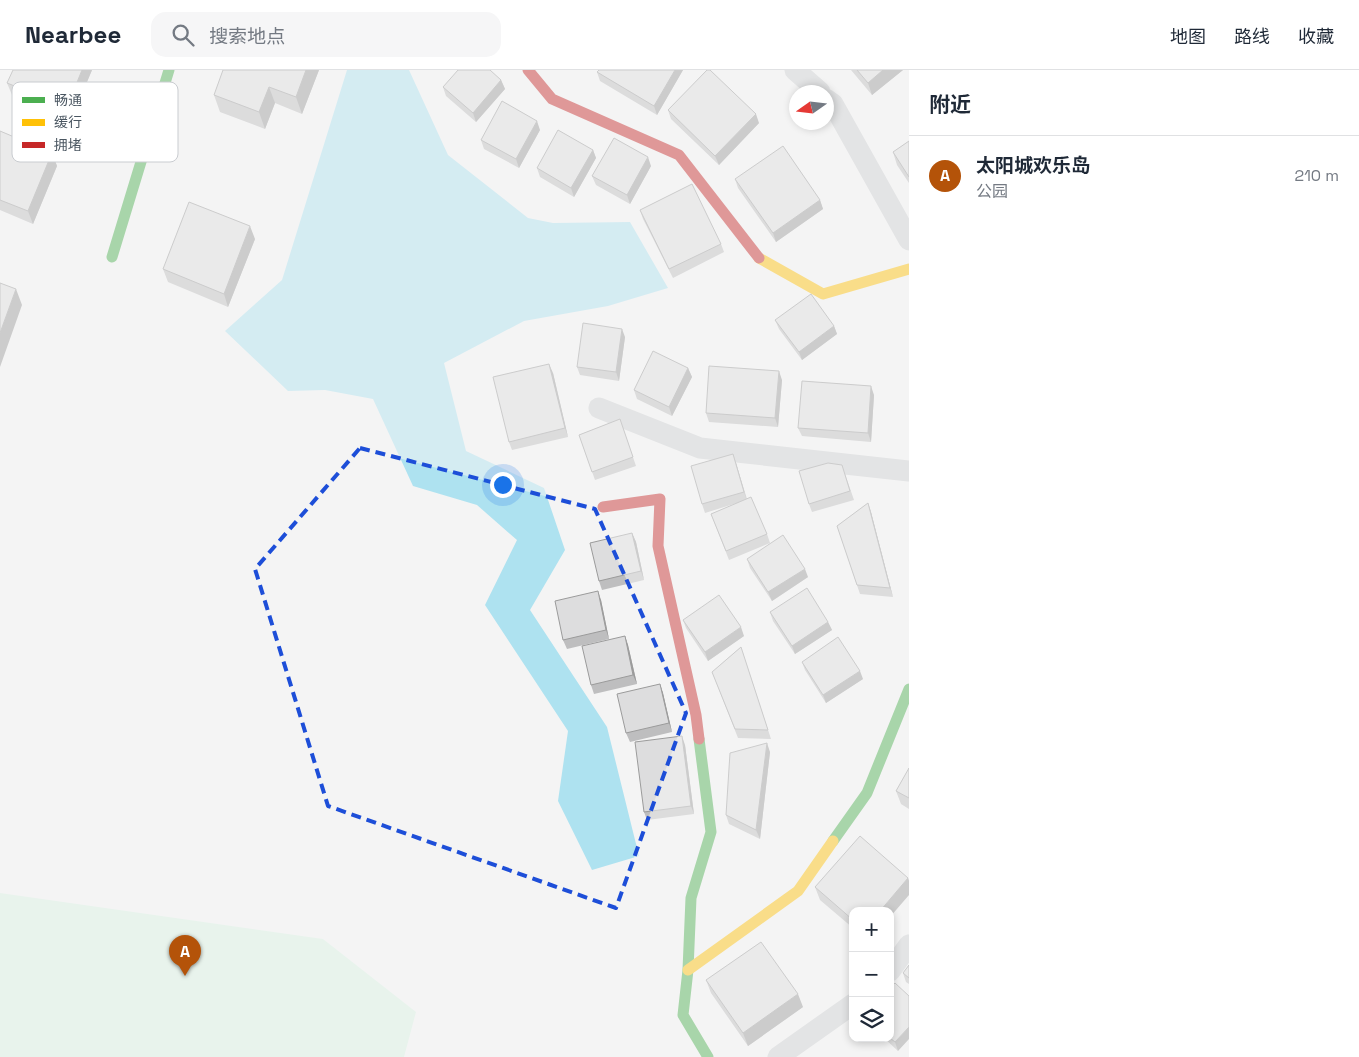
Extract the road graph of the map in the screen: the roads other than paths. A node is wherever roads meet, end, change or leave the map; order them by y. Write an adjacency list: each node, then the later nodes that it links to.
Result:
1 (169, 70): 4 (street)
2 (528, 70): 10 (street)
3 (795, 70): 5 (street)
4 (165, 82)
5 (812, 85)
6 (834, 106): 8 (street)
7 (141, 162): 9 (street)
8 (909, 240)
9 (112, 257)
10 (909, 269)
11 (599, 408): 12 (street)
12 (909, 471)
13 (603, 507): 17 (street)
14 (909, 689): 17 (street)
15 (909, 944): 16 (street)
16 (894, 965)
17 (688, 970): 19 (street)
18 (849, 1007): 20 (street)
19 (708, 1057)
20 (778, 1057)

